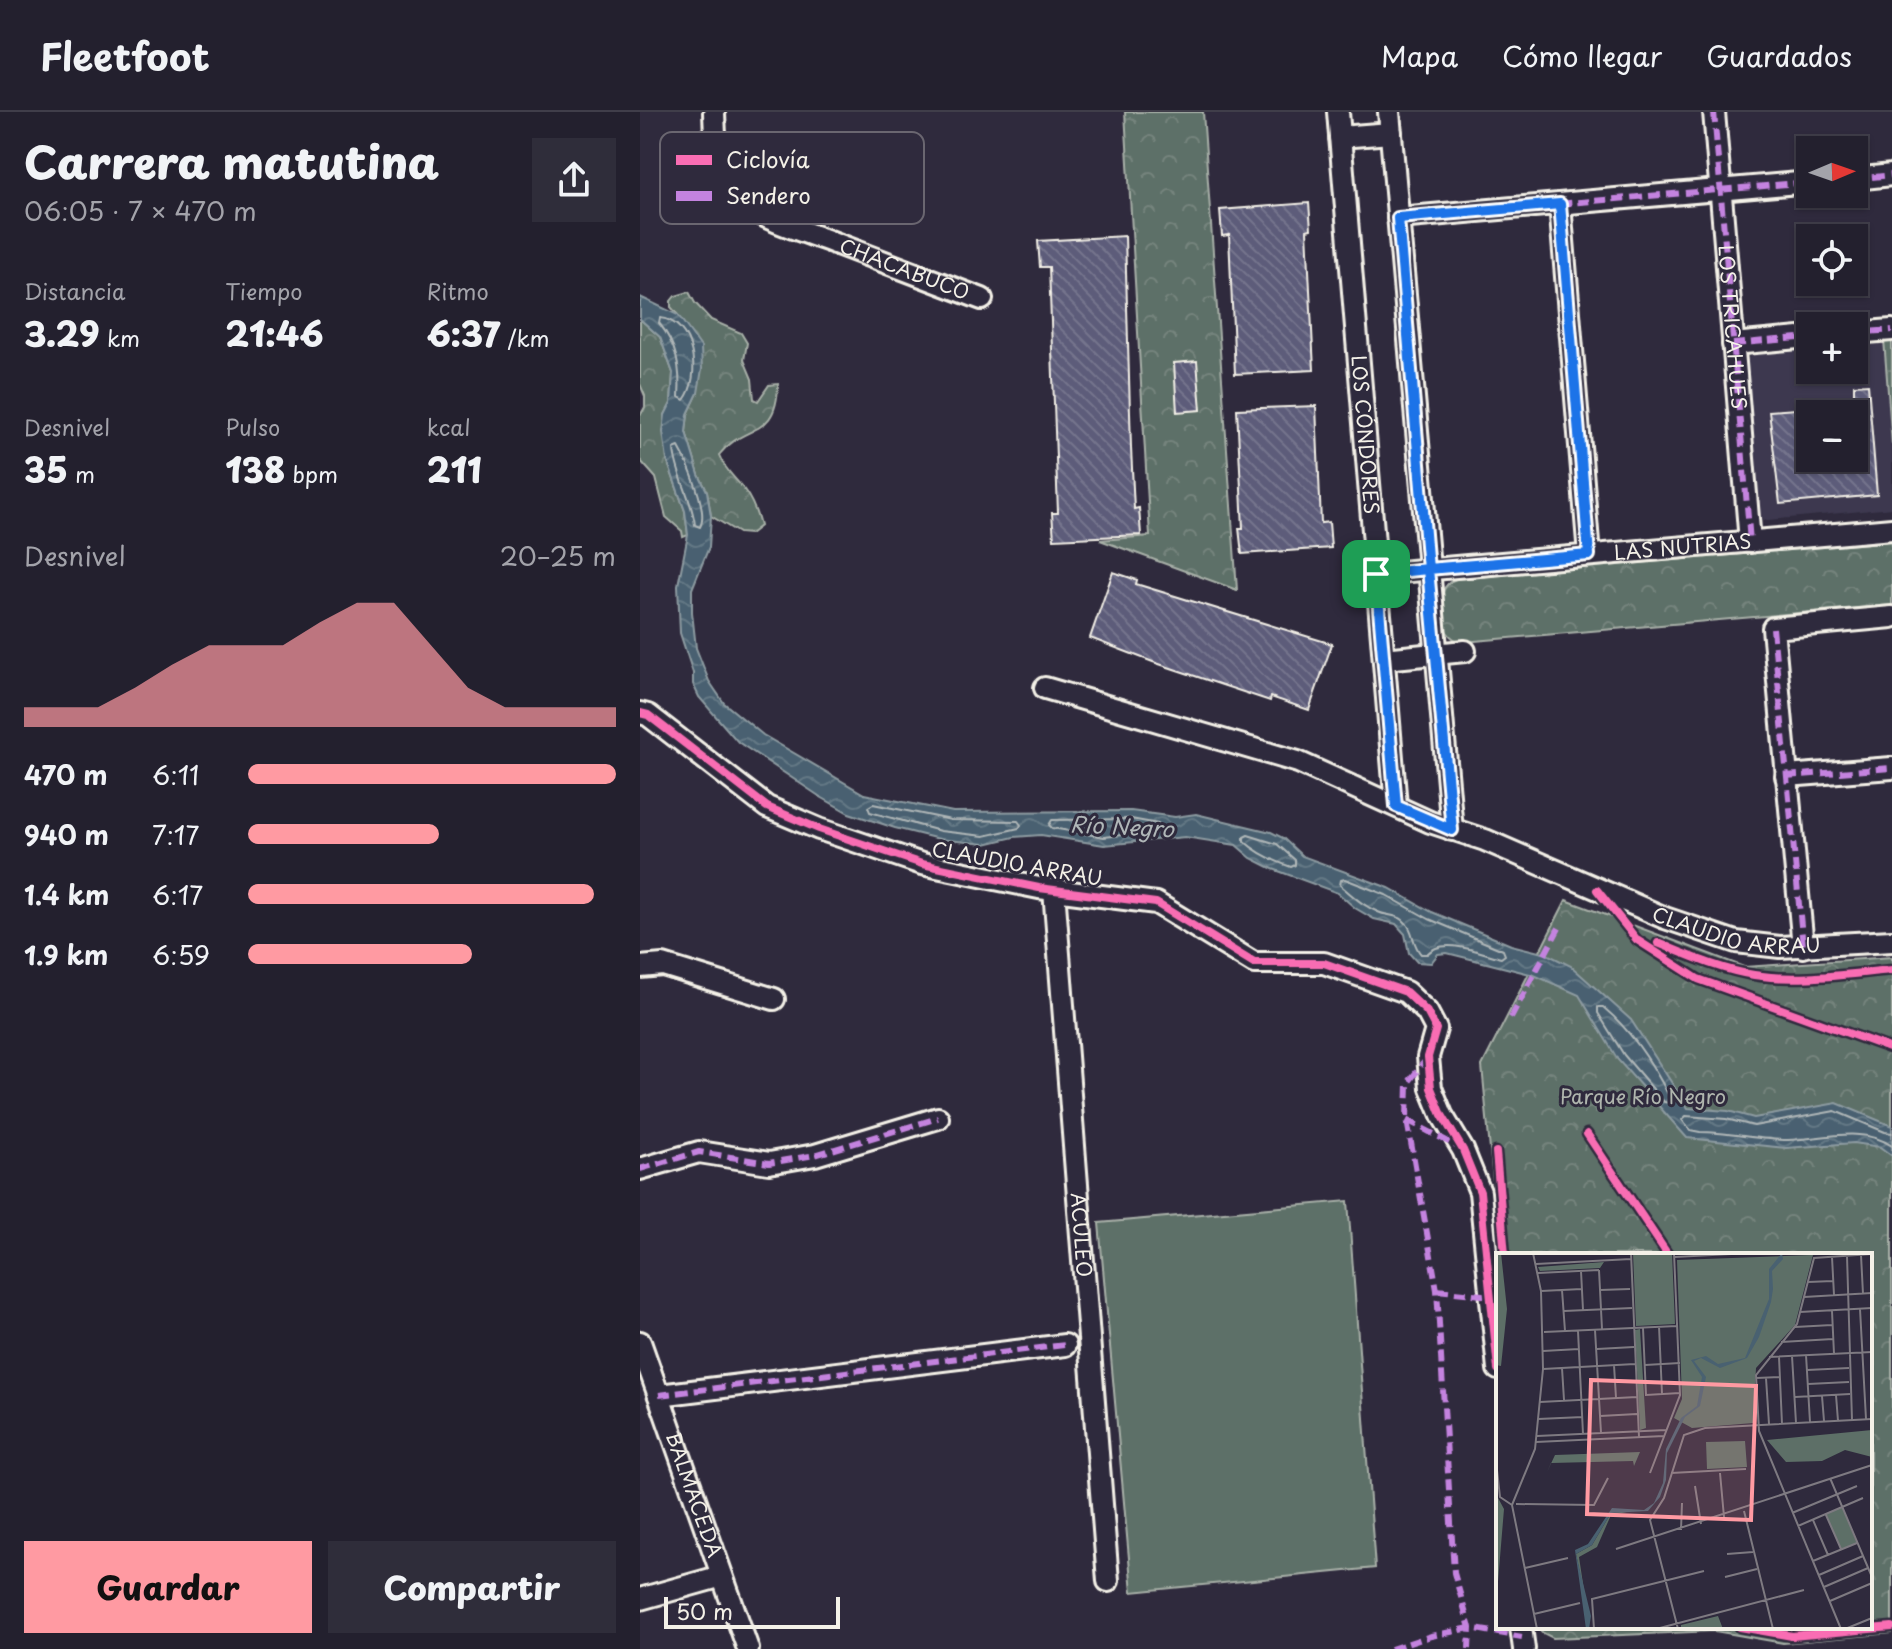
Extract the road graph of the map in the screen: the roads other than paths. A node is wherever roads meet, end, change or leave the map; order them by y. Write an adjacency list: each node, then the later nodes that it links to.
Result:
1 (714, 112): 5 (street, CHACABUCO)
2 (1338, 112): 6 (street, LOS CÓNDORES)
3 (1714, 112): 10 (street, LOS TRICAHUES)
4 (1390, 122): 6 (street); 12 (street)
5 (715, 132)
6 (1340, 137): 23 (street, LOS CÓNDORES)
7 (1892, 175): 8 (street)
8 (1868, 178)
9 (1796, 183): 10 (street)
10 (1721, 190): 11 (street); 18 (street, LOS TRICAHUES)
11 (1560, 204): 12 (street); 21 (street)
12 (1398, 218): 22 (street)
13 (786, 224): 14 (street, CHACABUCO)
14 (982, 299)
15 (1892, 330): 16 (street)
16 (1868, 332)
17 (1796, 338): 18 (street)
18 (1733, 344): 20 (street, LOS TRICAHUES)
19 (1892, 529): 20 (street, LAS NUTRIAS)
20 (1750, 542): 21 (street, LAS NUTRIAS)
21 (1589, 555): 22 (street, LAS NUTRIAS)
22 (1428, 569): 23 (street, LAS NUTRIAS); 26 (street)
23 (1376, 574): 27 (street, LOS CÓNDORES)
24 (1892, 617): 31 (street)
25 (1465, 651): 26 (street)
26 (1435, 654): 27 (street); 33 (street)
27 (1384, 659): 32 (street, LOS CÓNDORES)
28 (1045, 688): 32 (street, CLAUDIO ARRAU)
29 (640, 713): 34 (street, CLAUDIO ARRAU)
30 (1892, 768): 31 (street)
31 (1786, 776): 36 (street)
32 (1396, 806): 33 (street, CLAUDIO ARRAU)
33 (1452, 830): 36 (street, CLAUDIO ARRAU)
34 (1054, 890): 43 (street, CLAUDIO ARRAU); 46 (street, ACULEO)
35 (1892, 941): 36 (street, CLAUDIO ARRAU)
36 (1803, 947)
37 (640, 967): 38 (street)
38 (774, 999)
39 (938, 1118): 40 (street)
40 (640, 1169)
41 (640, 1342): 44 (street, BALMACEDA)
42 (1065, 1345): 44 (street)
43 (1496, 1349)
44 (659, 1395): 45 (street, BALMACEDA)
45 (722, 1576): 47 (street); 49 (street, BALMACEDA)
46 (1108, 1581)
47 (640, 1599)
48 (1521, 1629): 50 (street)
49 (748, 1649)
50 (1524, 1649)

